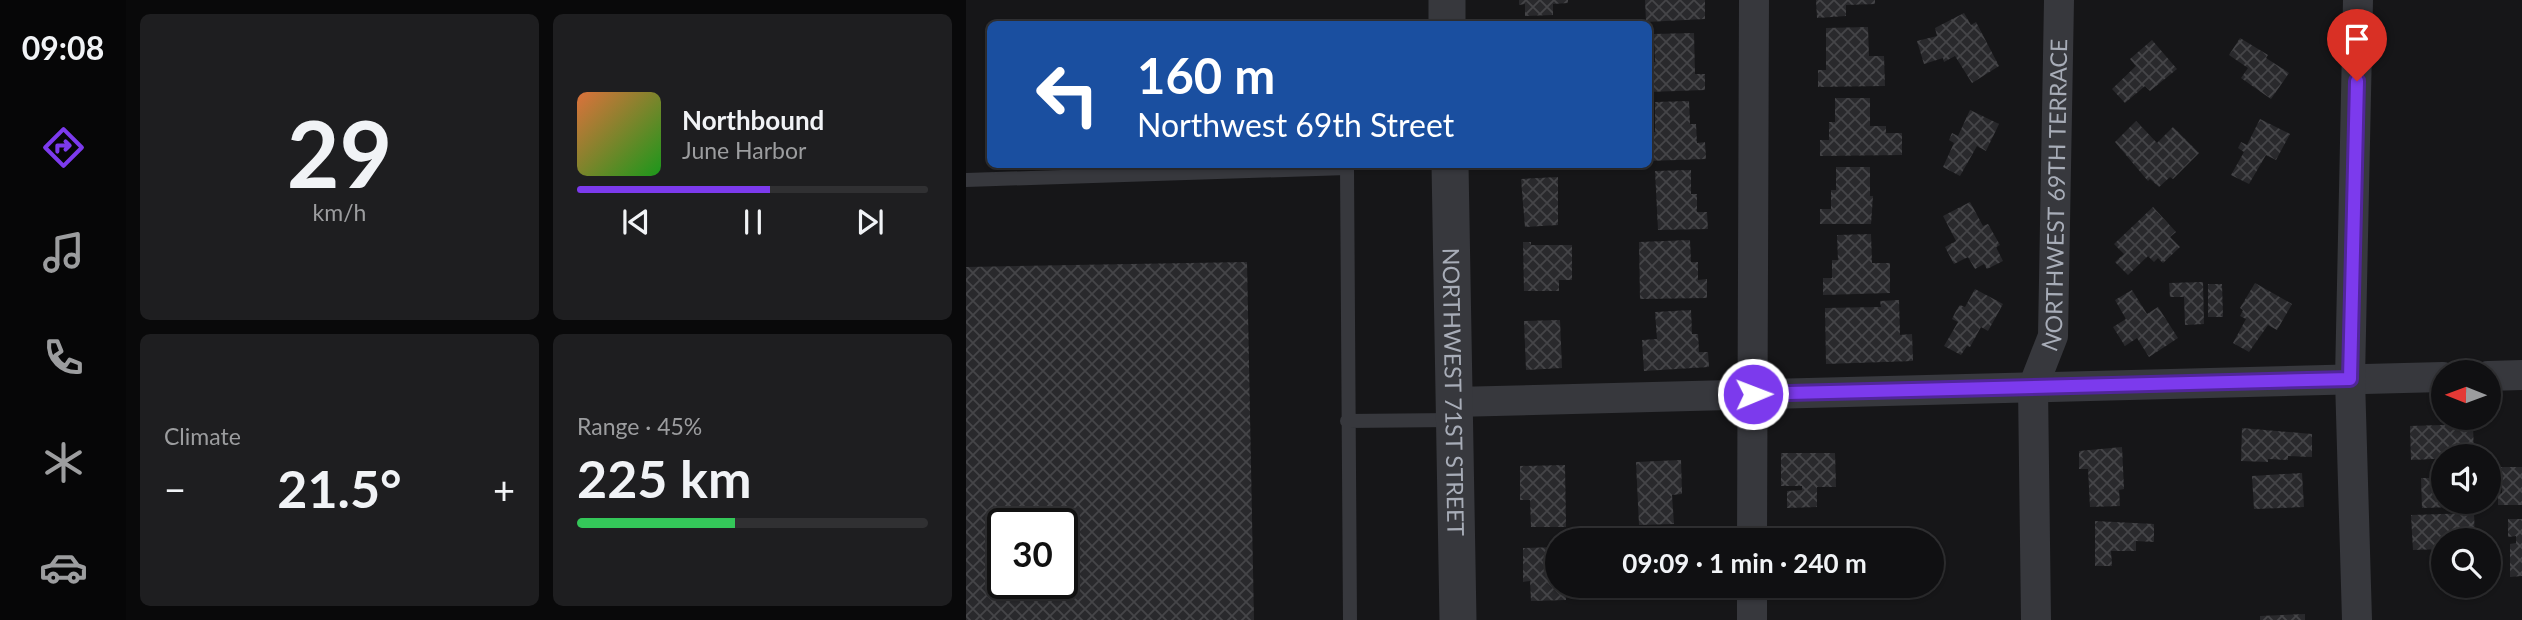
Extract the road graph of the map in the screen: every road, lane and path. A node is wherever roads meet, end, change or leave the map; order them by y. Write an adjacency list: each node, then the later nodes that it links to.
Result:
1 (1447, 0): 5 (street)
2 (1754, 0): 15 (street)
3 (2059, 0): 14 (street, NORTHWEST 69TH TERRACE)
4 (2358, 0): 13 (street)
5 (1447, 21)
6 (1318, 168): 9 (lane)
7 (1347, 168): 17 (lane)
8 (1450, 168): 16 (street, NORTHWEST 71ST STREET)
9 (966, 180)
10 (2522, 375): 11 (street)
11 (2501, 376)
12 (2431, 377): 13 (street)
13 (2350, 379): 14 (street); 24 (street)
14 (2033, 387): 15 (street); 23 (street)
15 (1753, 394): 16 (street); 18 (street)
16 (1454, 411): 17 (lane); 21 (street, NORTHWEST 71ST STREET)
17 (1347, 421): 20 (lane)
18 (1752, 528)
19 (1752, 598): 22 (street)
20 (1350, 620)
21 (1458, 620)
22 (1752, 620)
23 (2036, 620)
24 (2357, 620)

